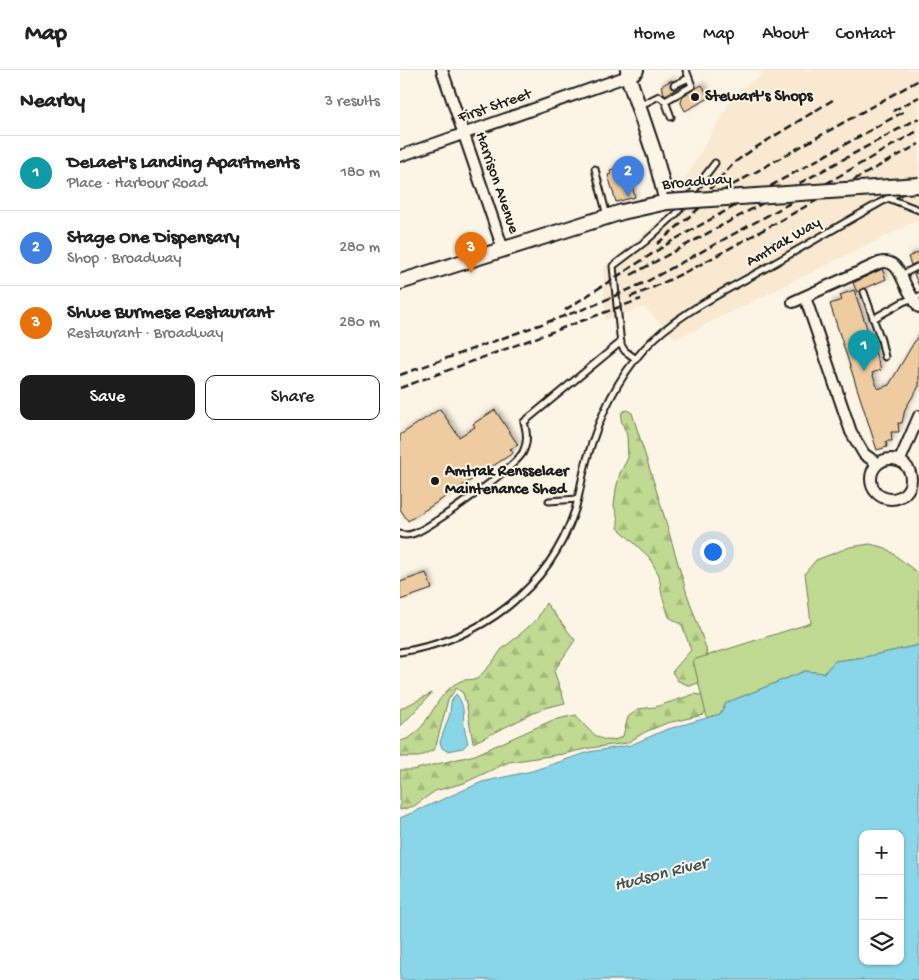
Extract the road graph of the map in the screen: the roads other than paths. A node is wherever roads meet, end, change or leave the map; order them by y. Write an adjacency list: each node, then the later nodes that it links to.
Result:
1 (442, 70): 11 (street, Harrison Avenue)
2 (686, 70): 4 (lane)
3 (630, 72): 9 (street); 11 (street, First Street)
4 (689, 78): 5 (lane); 8 (lane)
5 (674, 85)
6 (664, 91): 7 (lane)
7 (659, 96): 8 (lane); 9 (lane)
8 (664, 101): 10 (lane)
9 (639, 107): 17 (street)
10 (671, 117)
11 (464, 134): 12 (street, First Street); 20 (street, Harrison Avenue)
12 (400, 156)
13 (714, 163): 30 (lane)
14 (595, 169): 19 (lane)
15 (919, 183): 16 (lane, Amtrak Way); 17 (street, Broadway, bridge)
16 (888, 198): 18 (lane); 32 (lane, Amtrak Way)
17 (666, 202): 19 (street, Broadway)
18 (919, 210)
19 (608, 217): 20 (street, Broadway)
20 (502, 249): 23 (street, Broadway)
21 (919, 266): 22 (lane)
22 (901, 275): 25 (street); 26 (street)
23 (400, 282)
24 (864, 292): 29 (lane)
25 (805, 297): 27 (street); 35 (street)
26 (916, 297): 28 (street); 29 (lane)
27 (794, 302)
28 (919, 307)
29 (873, 319): 31 (lane)
30 (621, 342): 32 (lane); 38 (lane)
31 (885, 357)
32 (636, 359): 36 (lane, Amtrak Way)
33 (919, 416): 34 (street)
34 (900, 460): 35 (street); 35 (street)
35 (878, 464)
36 (578, 499): 37 (lane); 39 (lane, Amtrak Way)
37 (549, 500)
38 (400, 534)
39 (400, 652)

